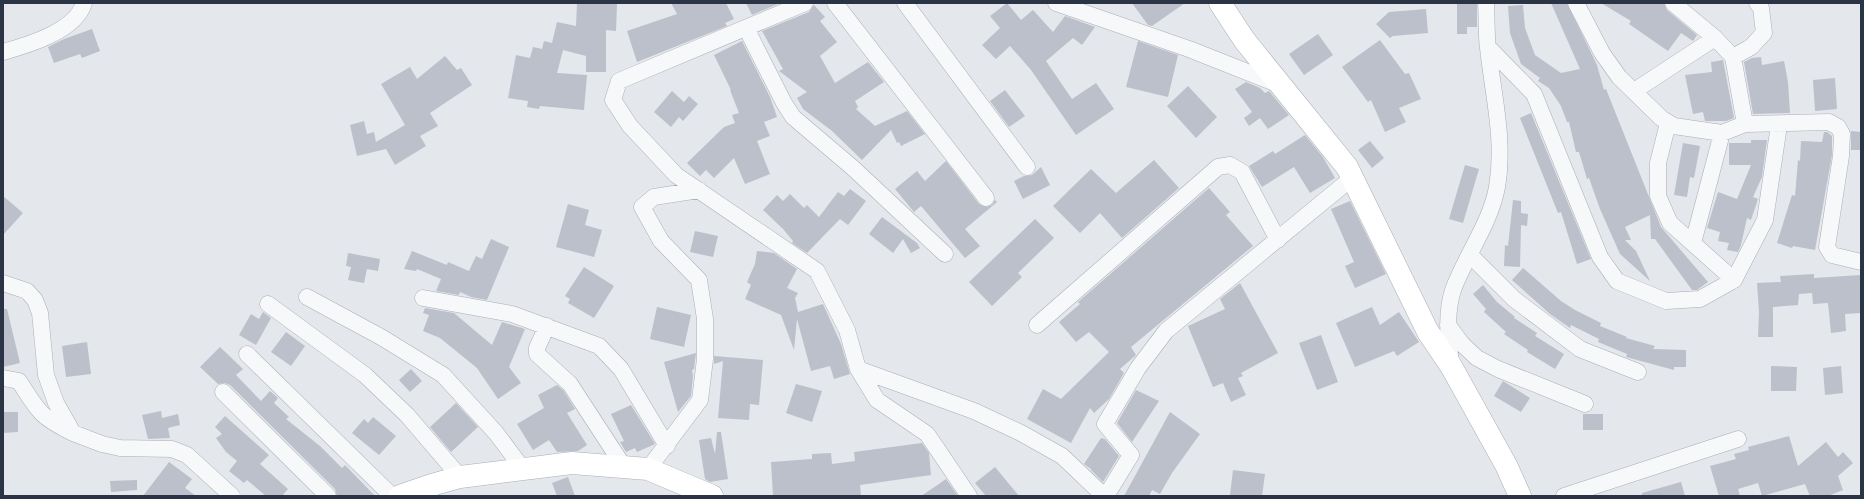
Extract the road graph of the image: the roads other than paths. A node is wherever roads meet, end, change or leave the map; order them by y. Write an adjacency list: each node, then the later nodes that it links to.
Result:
1 (84, 3): 14 (street)
2 (805, 3): 11 (street)
3 (835, 3): 25 (street)
4 (905, 3): 22 (street)
5 (1056, 3): 16 (street)
6 (1220, 3): 16 (street)
7 (1486, 3): 13 (street)
8 (1576, 3): 17 (street)
9 (1673, 3): 12 (street)
10 (1757, 3): 15 (street)
11 (746, 28): 24 (street); 28 (street)
12 (1715, 38): 15 (street); 17 (street)
13 (1488, 47): 29 (street); 31 (street)
14 (3, 52)
15 (1733, 57): 19 (street)
16 (1283, 86): 23 (street)
17 (1634, 91): 18 (street)
18 (1668, 123): 21 (street); 27 (street)
19 (1745, 124): 20 (street); 21 (street)
20 (1779, 125): 30 (street); 31 (street)
21 (1722, 133): 27 (street)
22 (1026, 167)
23 (1352, 178): 26 (street); 40 (street)
24 (699, 190): 41 (street); 48 (street)
25 (986, 198)
26 (1278, 240): 36 (street); 59 (street)
27 (1693, 243): 31 (street)
28 (945, 254)
29 (1470, 255): 37 (street); 42 (street)
30 (1859, 263)
31 (1734, 280)
32 (3, 283): 46 (street)
33 (307, 297): 51 (street)
34 (423, 298): 38 (street)
35 (268, 304): 52 (street)
36 (1037, 325)
37 (1448, 325): 40 (street); 45 (street)
38 (547, 326): 48 (street); 49 (street)
39 (248, 354): 55 (street)
40 (1451, 366): 60 (street)
41 (858, 368): 58 (street); 59 (street)
42 (1638, 372)
43 (3, 378): 46 (street)
44 (223, 392): 54 (street)
45 (1584, 404)
46 (73, 433): 53 (street)
47 (1738, 438): 61 (street)
48 (667, 446): 50 (street)
49 (624, 467): 50 (street); 51 (street)
50 (648, 469): 57 (street)
51 (523, 470): 52 (street)
52 (460, 477): 56 (street)
53 (232, 496)
54 (328, 496)
55 (392, 496)
56 (400, 496)
57 (712, 496)
58 (969, 496)
59 (1105, 496)
60 (1520, 496)
61 (1564, 496)

